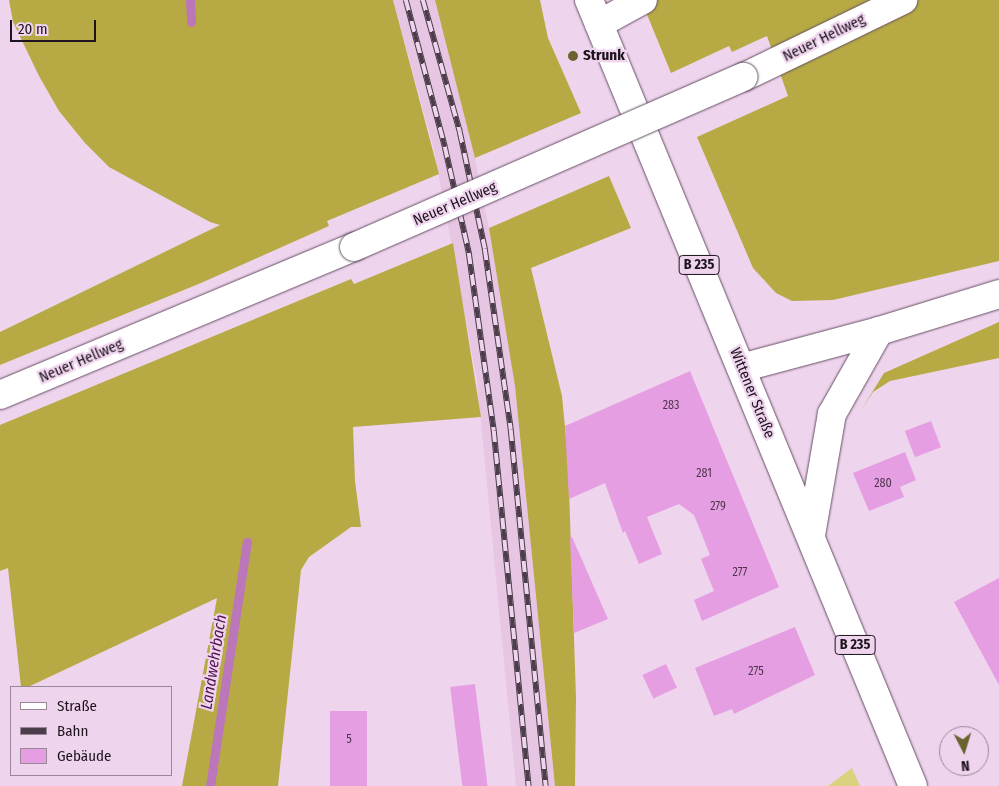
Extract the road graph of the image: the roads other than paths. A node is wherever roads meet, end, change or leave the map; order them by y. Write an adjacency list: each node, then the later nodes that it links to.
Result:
1 (644, 0): 3 (main road)
2 (903, 0): 7 (main road, Neuer Hellweg, bridge)
3 (594, 12): 6 (main road, Wittener Straße / B 235)
4 (999, 294): 5 (main road)
5 (879, 332): 6 (main road); 8 (main road)
6 (742, 368): 8 (main road, Wittener Straße / B 235)
7 (0, 395)
8 (811, 536): 9 (main road, Wittener Straße / B 235)
9 (913, 786)

